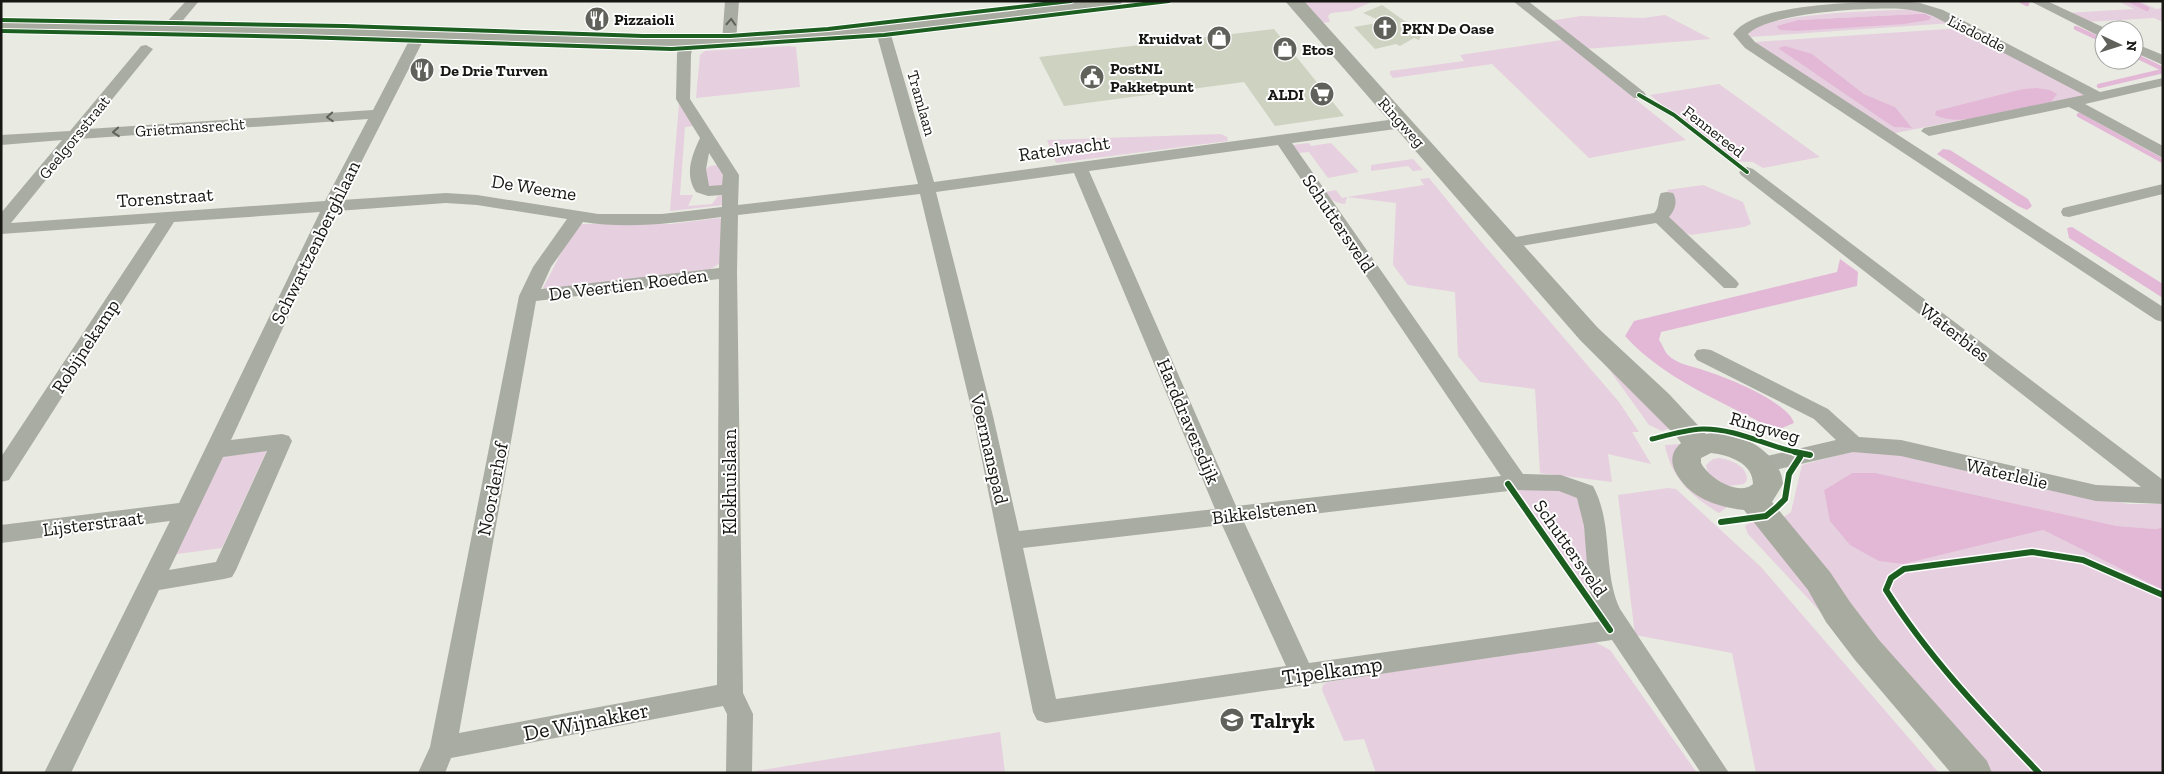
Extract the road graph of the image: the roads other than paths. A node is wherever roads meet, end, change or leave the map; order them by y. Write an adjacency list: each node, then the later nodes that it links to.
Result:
1 (193, 1): 8 (street)
2 (732, 1): 12 (street, one-way to 2)
3 (1294, 1): 22 (street, Ringweg)
4 (1519, 1): 18 (street)
5 (2036, 1): 10 (street)
6 (1102, 2): 9 (street)
7 (1, 26): 8 (street)
8 (169, 28): 11 (street)
9 (882, 28): 12 (street); 31 (street, Tramlaan)
10 (2094, 28)
11 (419, 35): 13 (street); 21 (street, Schwartzenberghlaan)
12 (729, 42): 13 (street)
13 (687, 43): 25 (street, Klokhuislaan)
14 (146, 49): 24 (street, Geelgorsstraat)
15 (2144, 52): 16 (street)
16 (2163, 61)
17 (2163, 82): 19 (street)
18 (1639, 95)
19 (2098, 97): 20 (street); 47 (street, Lisdodde)
20 (2072, 104): 23 (street); 28 (street)
21 (379, 114): 24 (street, Grietmansrecht, one-way to 24); 35 (street, Schwartzenberghlaan)
22 (1403, 123): 26 (street, Ratelwacht); 43 (street, Ringweg)
23 (1929, 131)
24 (74, 135): 27 (street, Grietmansrecht); 41 (street, Geelgorsstraat)
25 (708, 136): 33 (street, Klokhuislaan); 33 (street)
26 (1281, 138): 29 (street, Ratelwacht); 54 (street, Schuttersveld)
27 (1, 140)
28 (2163, 153)
29 (1079, 166): 31 (street, Ratelwacht); 59 (street, Harddraversdijk)
30 (1747, 172): 55 (street, Waterbies)
31 (927, 188): 36 (street, Ratelwacht); 61 (street, Voermanspad)
32 (2163, 189): 37 (street)
33 (732, 190): 36 (street, Klokhuislaan)
34 (1667, 197): 39 (street)
35 (331, 206): 38 (street, De Weeme); 40 (street, Torenstraat); 51 (street, Schwartzenberghlaan)
36 (730, 210): 38 (street, De Weeme); 44 (street, Klokhuislaan)
37 (2069, 212)
38 (578, 216): 46 (street, Noorderhof)
39 (1660, 217): 43 (street); 45 (street)
40 (168, 218): 42 (street, Torenstraat); 53 (street, Robijnekamp)
41 (1, 224)
42 (1, 229)
43 (1510, 243): 49 (street, Ringweg)
44 (728, 272): 46 (street, De Veertien Roeden); 65 (street, Klokhuislaan)
45 (1730, 284)
46 (528, 296): 67 (street, Noorderhof)
47 (2163, 316)
48 (1704, 355): 50 (street)
49 (1698, 444): 52 (street); 57 (street)
50 (1852, 444): 52 (street, Waterlelie); 56 (street, Waterlelie)
51 (216, 450): 58 (street, Schwartzenberghlaan); 62 (street)
52 (1762, 465): 57 (street)
53 (1, 474)
54 (1517, 482): 59 (street, Bikkelstenen); 63 (street, Schuttersveld)
55 (2163, 492)
56 (2163, 496)
57 (1752, 499): 72 (street)
58 (185, 511): 60 (street, Lijsterstraat); 62 (street, Schwartzenberghlaan)
59 (1229, 515): 61 (street, Bikkelstenen); 64 (street, Harddraversdijk)
60 (1, 534)
61 (1010, 541): 66 (street, Voermanspad)
62 (150, 582): 68 (street, Schwartzenberghlaan)
63 (1618, 628): 64 (street, Tipelkamp); 71 (street, Schuttersveld)
64 (1302, 674): 66 (street, Tipelkamp)
65 (730, 694): 67 (street, De Wijnakker); 70 (street, Klokhuislaan)
66 (1046, 712)
67 (442, 748): 69 (street, Noorderhof)
68 (57, 773)
69 (431, 773)
70 (739, 773)
71 (1716, 773)
72 (1974, 773)

